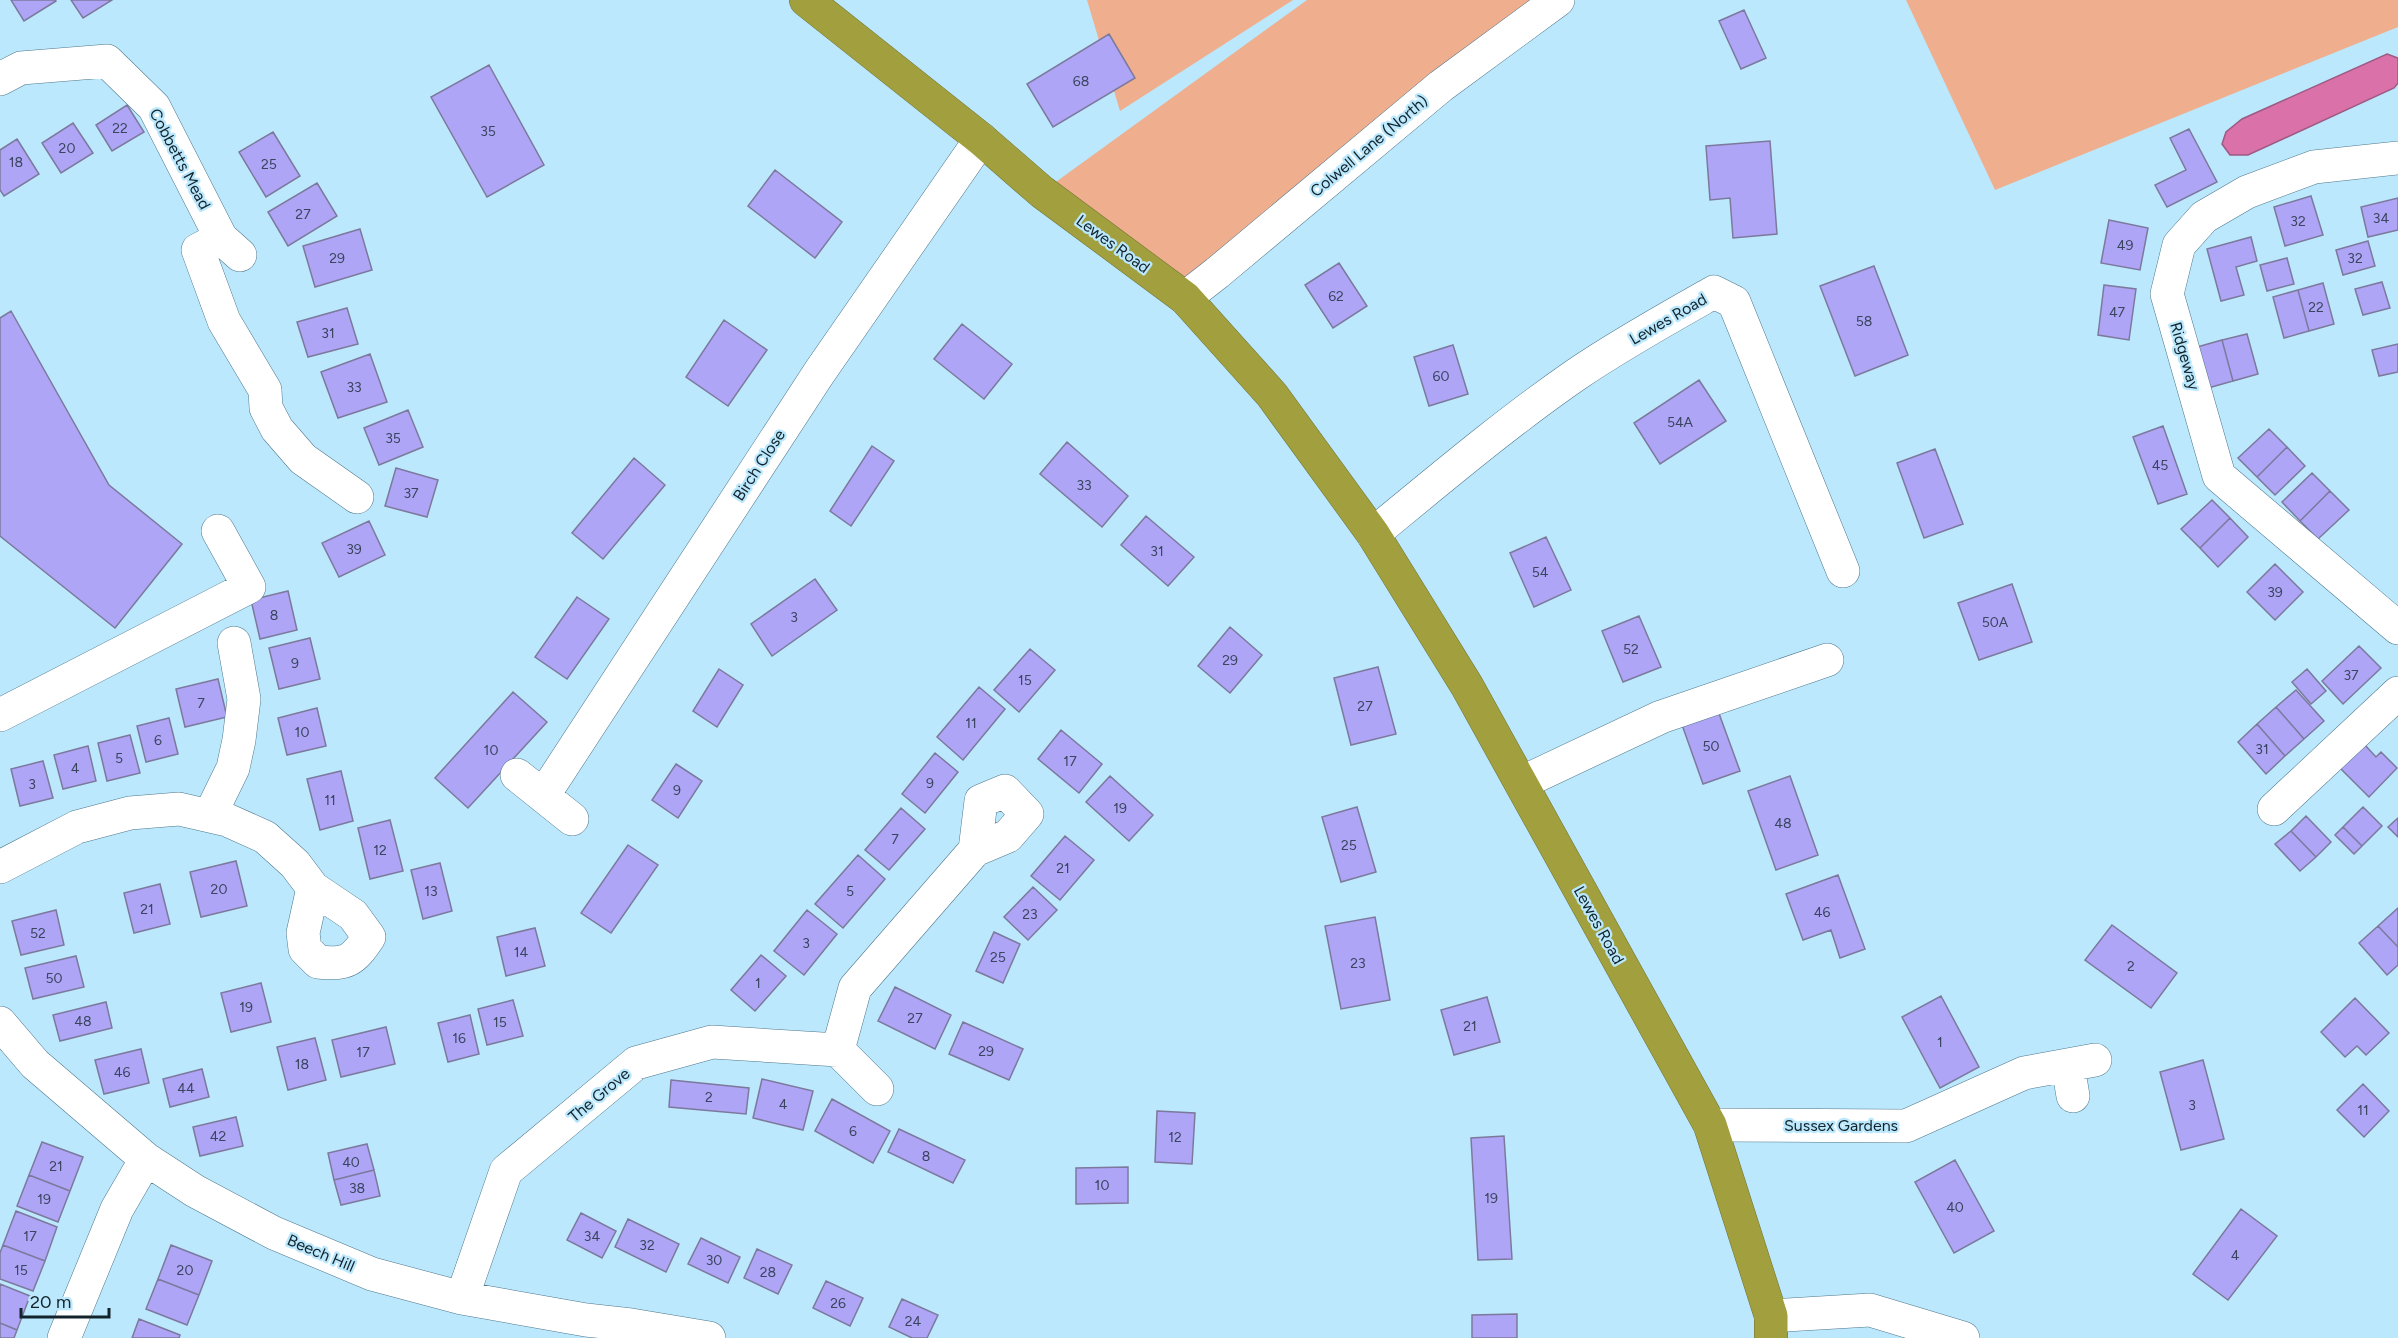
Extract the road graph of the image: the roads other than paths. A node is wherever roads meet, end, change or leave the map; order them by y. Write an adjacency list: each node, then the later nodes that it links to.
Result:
1 (806, 0): 4 (highway, Lewes Road)
2 (1558, 0): 6 (street, Colwell Lane (North))
3 (0, 79): 7 (street, Cobbetts Mead)
4 (981, 139): 6 (highway, Lewes Road); 18 (street, Birch Close)
5 (2398, 158): 11 (street, Ridgeway)
6 (1185, 297): 9 (highway, Lewes Road)
7 (357, 497)
8 (218, 531): 15 (street)
9 (1373, 534): 10 (street, Lewes Road); 17 (highway, Lewes Road)
10 (1843, 571)
11 (2398, 628)
12 (234, 643): 20 (street)
13 (1827, 660): 17 (street)
14 (2398, 693): 19 (street)
15 (0, 715)
16 (517, 775): 18 (street)
17 (1521, 783): 29 (highway, Lewes Road)
18 (543, 796): 21 (street)
19 (2274, 809)
20 (210, 815): 23 (street); 24 (street)
21 (572, 819)
22 (975, 850): 26 (street)
23 (0, 867)
24 (313, 888)
25 (0, 1023): 30 (street, Beech Hill)
26 (838, 1050): 28 (street); 31 (street, The Grove)
27 (2079, 1074): 29 (street, Sussex Gardens)
28 (877, 1089)
29 (1710, 1125): 32 (highway, Lewes Road)
30 (146, 1159): 31 (street, Beech Hill); 34 (street)
31 (462, 1298): 33 (street, Beech Hill)
32 (1771, 1327): 36 (street)
33 (586, 1329): 35 (street, Beech Hill)
34 (64, 1338)
35 (709, 1338)
36 (1964, 1338)

